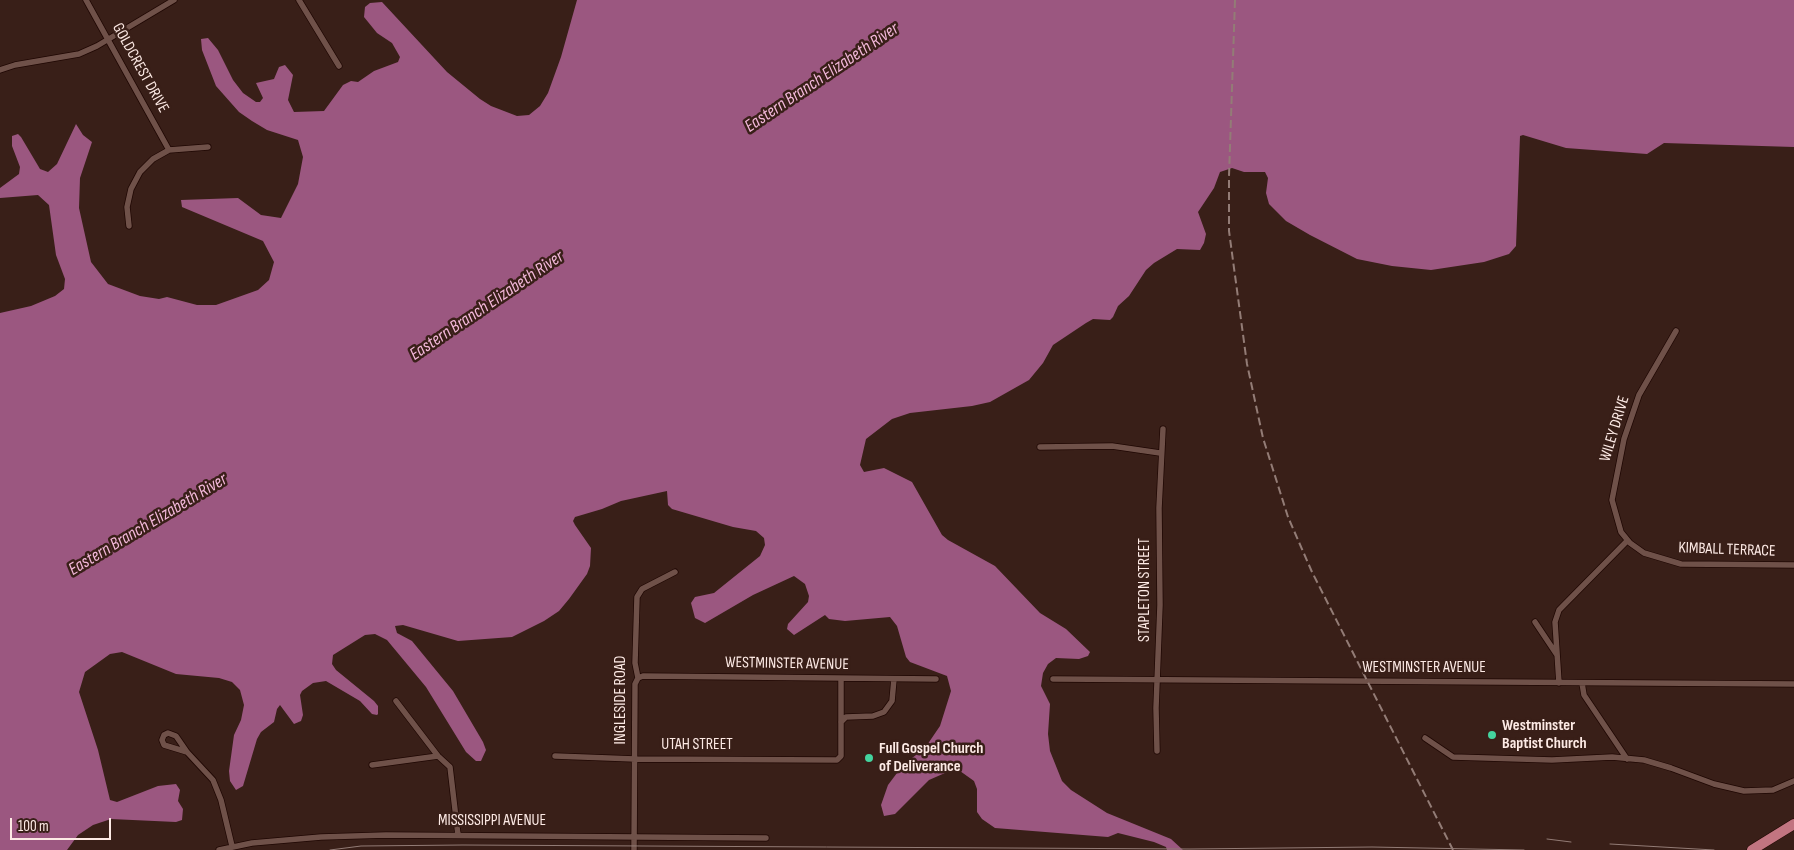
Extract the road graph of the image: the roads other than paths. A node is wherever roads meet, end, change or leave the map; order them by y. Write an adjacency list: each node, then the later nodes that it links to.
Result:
1 (86, 0): 4 (street, GOLDCREST DRIVE)
2 (174, 0): 4 (street)
3 (299, 0): 5 (street)
4 (109, 39): 6 (street); 8 (street, GOLDCREST DRIVE)
5 (339, 66)
6 (0, 70)
7 (208, 147): 8 (street)
8 (170, 150): 9 (street)
9 (129, 226)
10 (1676, 331): 14 (street, WILEY DRIVE)
11 (1163, 429): 13 (street, STAPLETON STREET)
12 (1040, 447): 13 (street)
13 (1160, 453): 24 (street, STAPLETON STREET)
14 (1627, 541): 15 (street, KIMBALL TERRACE); 18 (street)
15 (1794, 565)
16 (675, 572): 19 (street, INGLESIDE ROAD)
17 (1535, 622): 18 (street)
18 (1557, 655): 25 (street)
19 (638, 678): 20 (street, WESTMINSTER AVENUE); 35 (street, INGLESIDE ROAD)
20 (841, 679): 21 (street, WESTMINSTER AVENUE); 29 (street)
21 (894, 679): 22 (street, WESTMINSTER AVENUE); 29 (street)
22 (936, 679)
23 (1053, 679): 24 (street, WESTMINSTER AVENUE)
24 (1158, 680): 25 (street, WESTMINSTER AVENUE); 31 (street, STAPLETON STREET)
25 (1559, 683): 26 (street, WESTMINSTER AVENUE)
26 (1582, 683): 27 (street, WESTMINSTER AVENUE); 36 (street)
27 (1794, 684)
28 (396, 701): 33 (street)
29 (841, 722): 35 (street, UTAH STREET)
30 (1425, 738): 36 (street)
31 (1156, 751)
32 (187, 752): 43 (street)
33 (438, 756): 37 (street); 40 (street)
34 (555, 756): 35 (street, UTAH STREET)
35 (635, 759): 41 (street, INGLESIDE ROAD)
36 (1627, 759): 38 (street)
37 (372, 765)
38 (1794, 781)
39 (1794, 824): 46 (highway)
40 (458, 835): 41 (street, MISSISSIPPI AVENUE); 43 (street, MISSISSIPPI AVENUE)
41 (635, 837): 42 (street, MISSISSIPPI AVENUE); 45 (street, INGLESIDE ROAD)
42 (766, 838)
43 (232, 846): 44 (street, MISSISSIPPI AVENUE)
44 (219, 850)
45 (634, 850)
46 (1752, 850)

